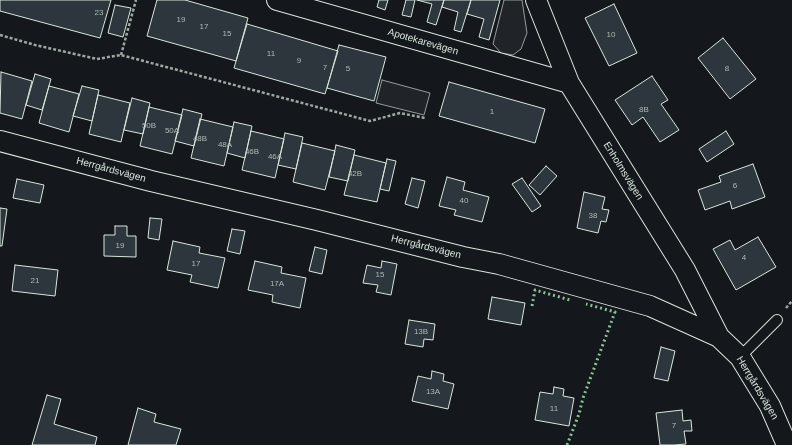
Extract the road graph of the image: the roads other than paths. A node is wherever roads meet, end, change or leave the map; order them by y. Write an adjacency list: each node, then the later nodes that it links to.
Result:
1 (277, 0): 3 (street, Apotekarevägen)
2 (536, 0): 3 (street, Enholmsvägen)
3 (569, 83): 6 (street, Enholmsvägen)
4 (1, 144): 6 (street, Herrgårdsvägen)
5 (777, 320): 7 (lane)
6 (719, 337): 7 (street, Herrgårdsvägen)
7 (740, 357): 8 (street, Herrgårdsvägen)
8 (788, 439)

